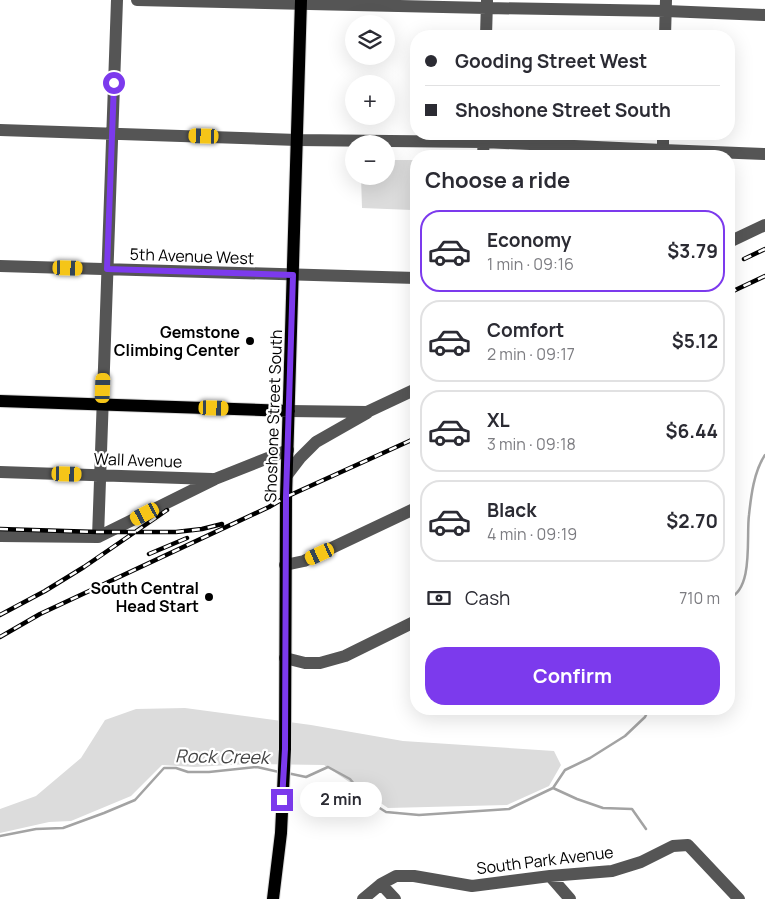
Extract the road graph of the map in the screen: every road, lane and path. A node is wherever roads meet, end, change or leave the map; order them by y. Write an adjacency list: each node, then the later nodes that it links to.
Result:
1 (117, 0): 10 (street)
2 (137, 0): 3 (street)
3 (301, 2): 4 (street); 12 (main road, Shoshone Street South)
4 (487, 4): 5 (street); 7 (street)
5 (666, 5): 6 (street); 8 (street)
6 (765, 15)
7 (486, 30)
8 (665, 30)
9 (0, 130): 10 (street)
10 (112, 134): 12 (street); 20 (street)
11 (410, 139): 12 (street)
12 (297, 140): 21 (main road, Shoshone Street South)
13 (507, 140): 14 (street)
14 (627, 150)
15 (735, 154): 16 (street)
16 (765, 154)
17 (765, 225): 18 (street)
18 (735, 239)
19 (0, 266): 20 (street, 5th Avenue West)
20 (107, 269): 21 (street, 5th Avenue West); 25 (street)
21 (293, 275): 22 (street, 5th Avenue West); 26 (main road, Shoshone Street South)
22 (410, 278)
23 (410, 392): 27 (street)
24 (0, 401): 25 (main road)
25 (103, 405): 26 (main road); 30 (street)
26 (289, 411): 27 (street); 28 (main road, Shoshone Street South)
27 (367, 412): 31 (street)
28 (288, 450): 31 (main road, Shoshone Street South); 32 (street)
29 (0, 472): 30 (street, Wall Avenue)
30 (100, 475): 32 (street, Wall Avenue); 35 (street)
31 (287, 475): 36 (main road, Shoshone Street South)
32 (215, 479): 35 (street)
33 (410, 511): 36 (street)
34 (0, 536): 35 (street)
35 (98, 537)
36 (285, 565): 38 (main road, Shoshone Street South)
37 (410, 624): 38 (street)
38 (285, 662): 41 (main road, Shoshone Street South)
39 (550, 876): 40 (street, South Park Avenue); 44 (street); 45 (street, South Park Avenue)
40 (381, 884): 42 (street, South Park Avenue); 43 (street)
41 (273, 899)
42 (362, 899)
43 (394, 899)
44 (570, 899)
45 (739, 899)

